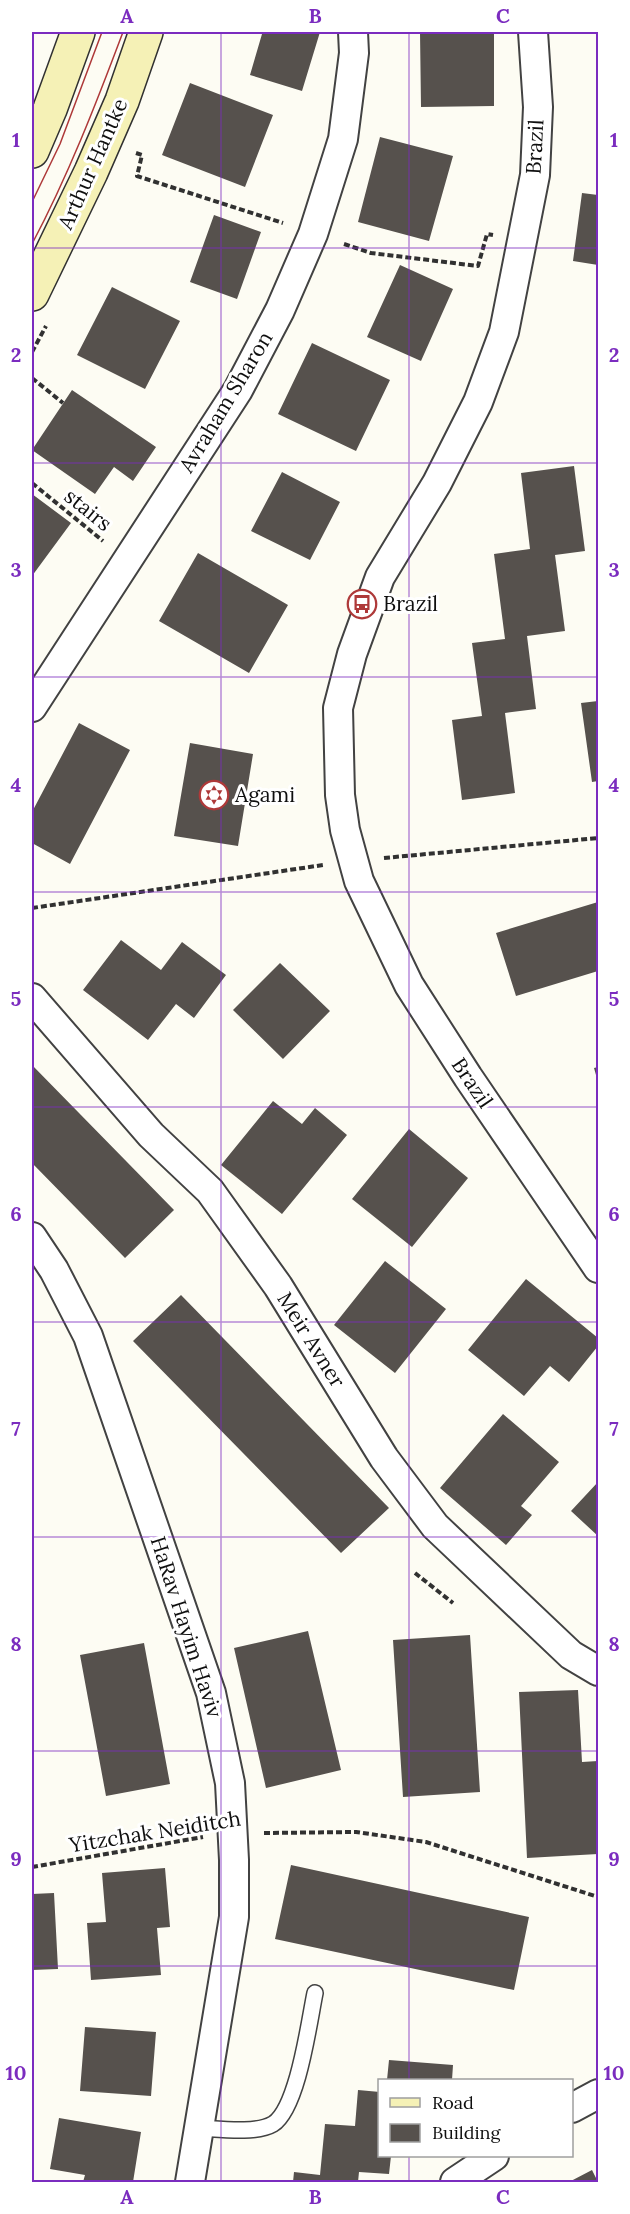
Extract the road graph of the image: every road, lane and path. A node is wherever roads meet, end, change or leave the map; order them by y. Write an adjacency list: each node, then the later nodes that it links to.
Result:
1 (78, 32): 5 (main road)
2 (146, 32): 6 (main road, Arthur Hantke)
3 (353, 32): 10 (street, Avraham Sharon)
4 (533, 32): 13 (street, Brazil)
5 (32, 151)
6 (32, 294)
7 (32, 378): 8 (path)
8 (63, 404)
9 (32, 483): 10 (path, stairs)
10 (127, 560): 11 (street, Avraham Sharon)
11 (32, 707)
12 (598, 838): 13 (path)
13 (353, 861): 14 (path); 17 (street, Brazil)
14 (32, 908)
15 (32, 998): 20 (street, Meir Avner)
16 (32, 1238): 21 (street, HaRav Hayim Haviv)
17 (598, 1268)
18 (414, 1573): 19 (path)
19 (453, 1603)
20 (598, 1671)
21 (233, 1832): 22 (path, Yitzchak Neiditch); 23 (path, Yitzchak Neiditch); 27 (street, HaRav Hayim Haviv)
22 (32, 1867)
23 (598, 1898)
24 (315, 1993): 27 (lane)
25 (598, 2094): 26 (street)
26 (573, 2107)
27 (199, 2128): 29 (street, HaRav Hayim Haviv)
28 (492, 2157): 30 (street)
29 (190, 2182)
30 (455, 2182)

